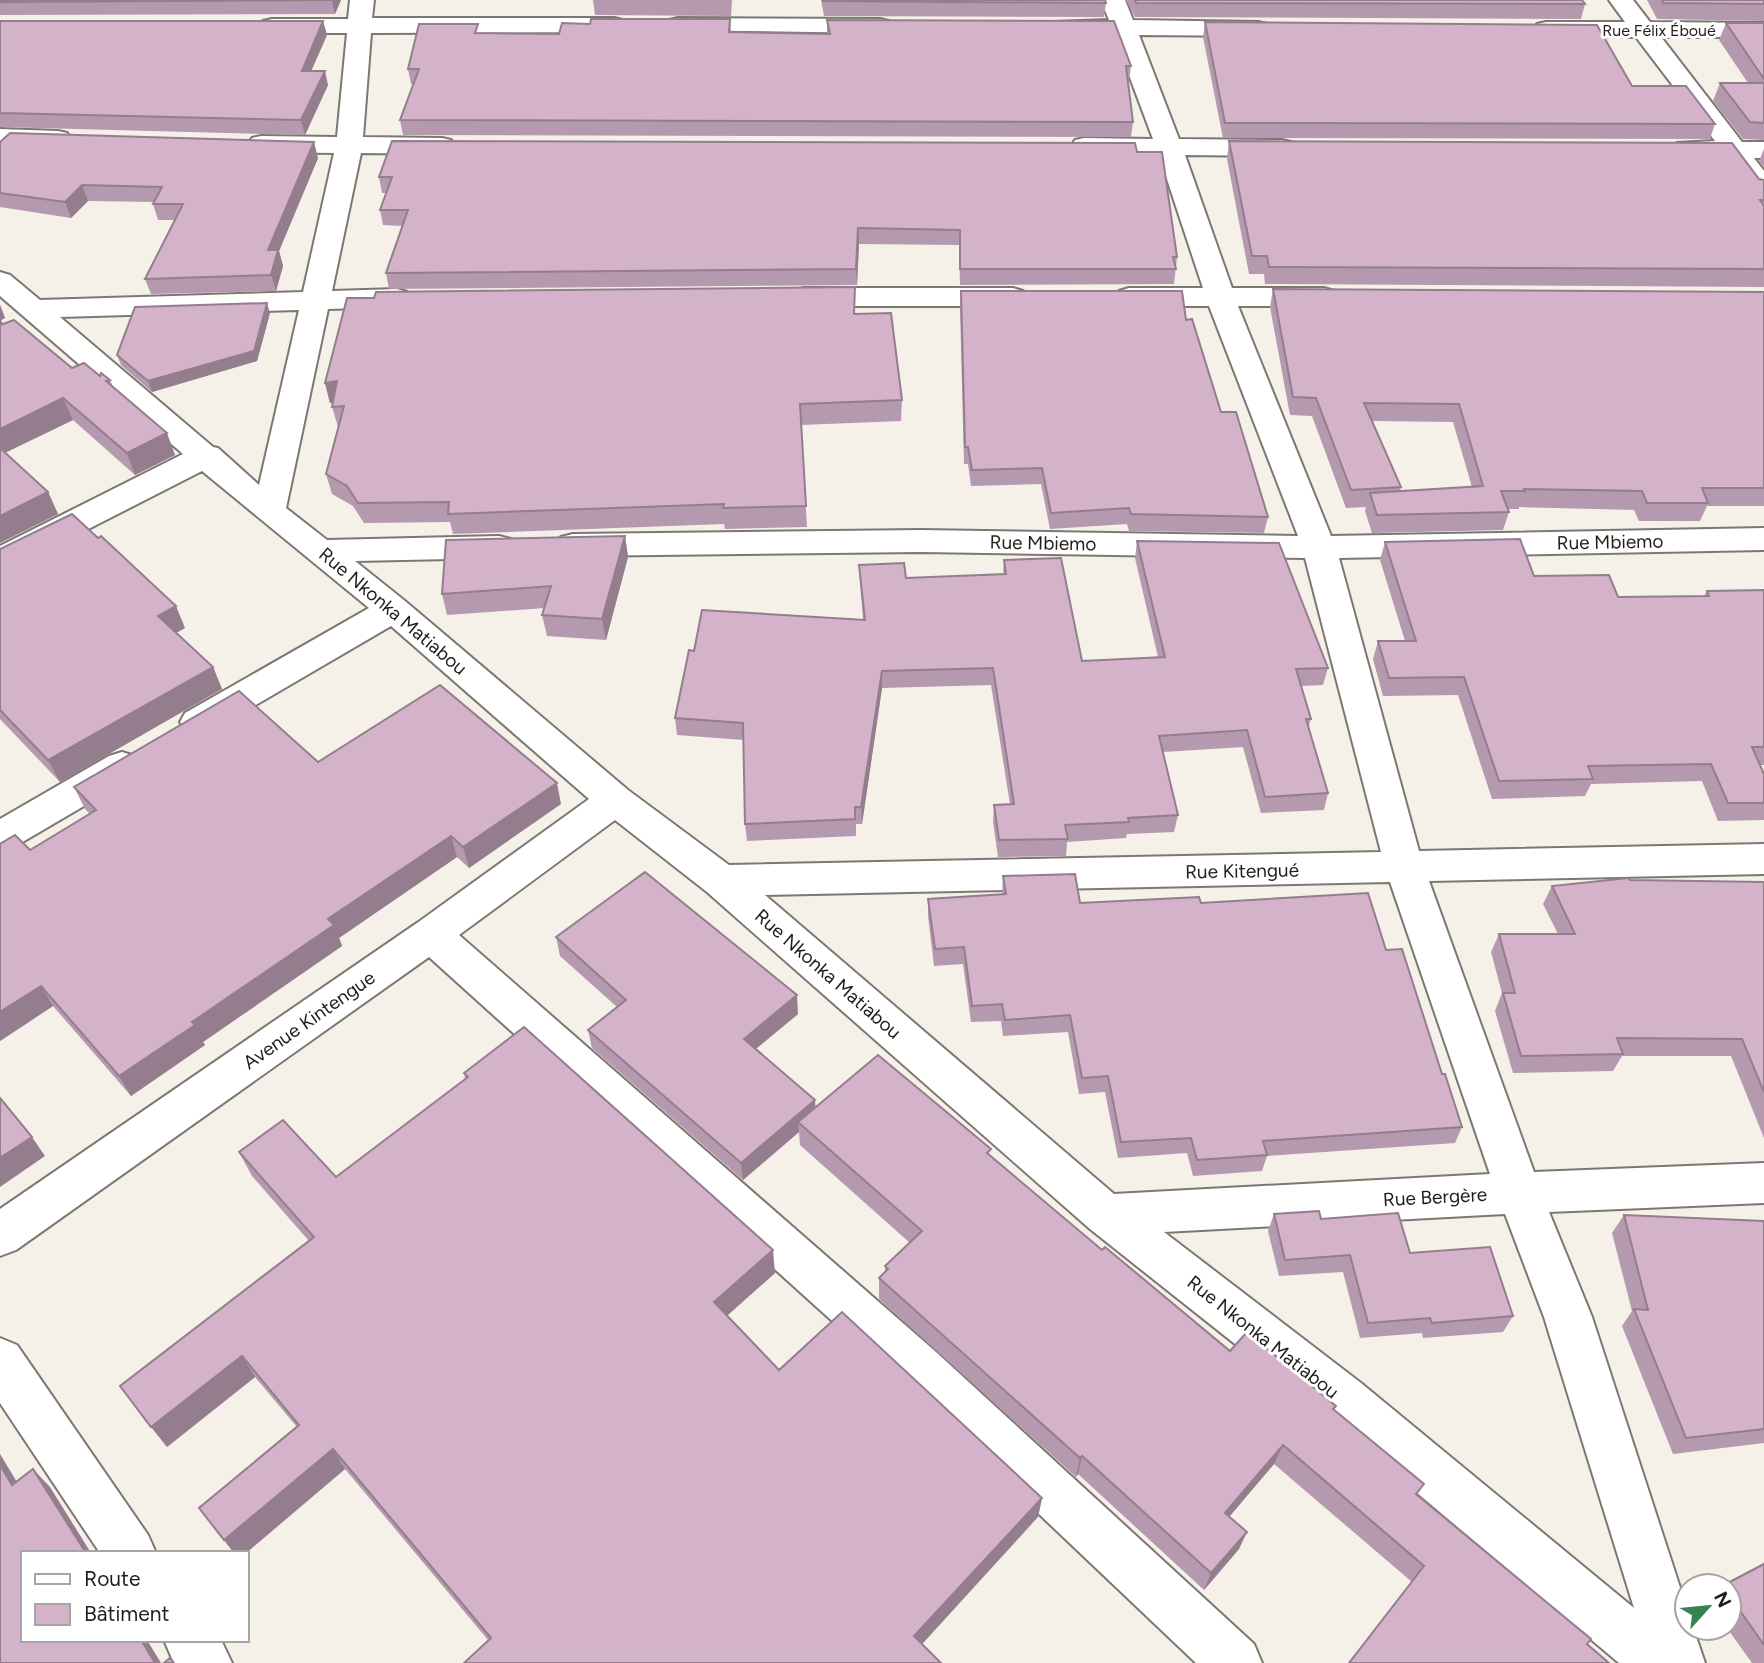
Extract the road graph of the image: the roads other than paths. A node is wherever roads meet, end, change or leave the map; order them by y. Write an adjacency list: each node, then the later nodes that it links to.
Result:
1 (1621, 0): 11 (street)
2 (360, 13): 4 (street); 6 (street); 16 (street)
3 (1118, 14): 8 (street); 9 (street); 19 (street)
4 (633, 25)
5 (661, 25): 7 (street)
6 (247, 26)
7 (899, 26)
8 (1039, 27)
9 (1282, 29)
10 (1523, 29): 11 (street, Rue Félix Éboué)
11 (1644, 29): 12 (street, Rue Félix Éboué); 22 (street)
12 (1764, 30)
13 (0, 137): 14 (street)
14 (81, 140)
15 (242, 144): 16 (street)
16 (349, 146): 17 (street); 32 (street)
17 (463, 146)
18 (1060, 146): 19 (street)
19 (1169, 146): 20 (street); 26 (street)
20 (1307, 148)
21 (1667, 149): 22 (street)
22 (1737, 150): 23 (street); 24 (street)
23 (1764, 150)
24 (1764, 189)
25 (0, 281): 33 (street, Rue Nkonka Matiabou)
26 (1220, 296): 29 (street); 30 (street); 37 (street)
27 (780, 297): 28 (street)
28 (1041, 297)
29 (1096, 297)
30 (1357, 297)
31 (420, 298): 32 (street)
32 (314, 299): 33 (street); 35 (street)
33 (30, 321): 34 (street, Rue Nkonka Matiabou)
34 (206, 455): 35 (street, Rue Nkonka Matiabou); 39 (street)
35 (269, 510): 38 (street, Rue Nkonka Matiabou)
36 (1764, 539): 37 (street, Rue Mbiemo)
37 (1319, 547): 38 (street, Rue Mbiemo); 44 (street)
38 (323, 551): 40 (street, Rue Nkonka Matiabou)
39 (0, 560)
40 (393, 609): 41 (street, Rue Nkonka Matiabou); 42 (street)
41 (615, 800): 45 (street, Rue Nkonka Matiabou); 46 (street, Avenue Kintengue)
42 (0, 837)
43 (1764, 859): 44 (street, Rue Kitengué)
44 (1404, 867): 45 (street, Rue Kitengué); 48 (street)
45 (721, 881): 49 (street, Rue Nkonka Matiabou)
46 (431, 934): 50 (street, Avenue Kintengue); 55 (street)
47 (1764, 1183): 48 (street, Rue Bergère)
48 (1519, 1193): 49 (street, Rue Bergère); 57 (street)
49 (1106, 1215): 56 (street, Rue Nkonka Matiabou)
50 (0, 1235)
51 (0, 1362): 52 (street)
52 (129, 1551)
53 (191, 1642): 54 (street)
54 (205, 1663)
55 (1235, 1663)
56 (1660, 1663)
57 (1678, 1663)

